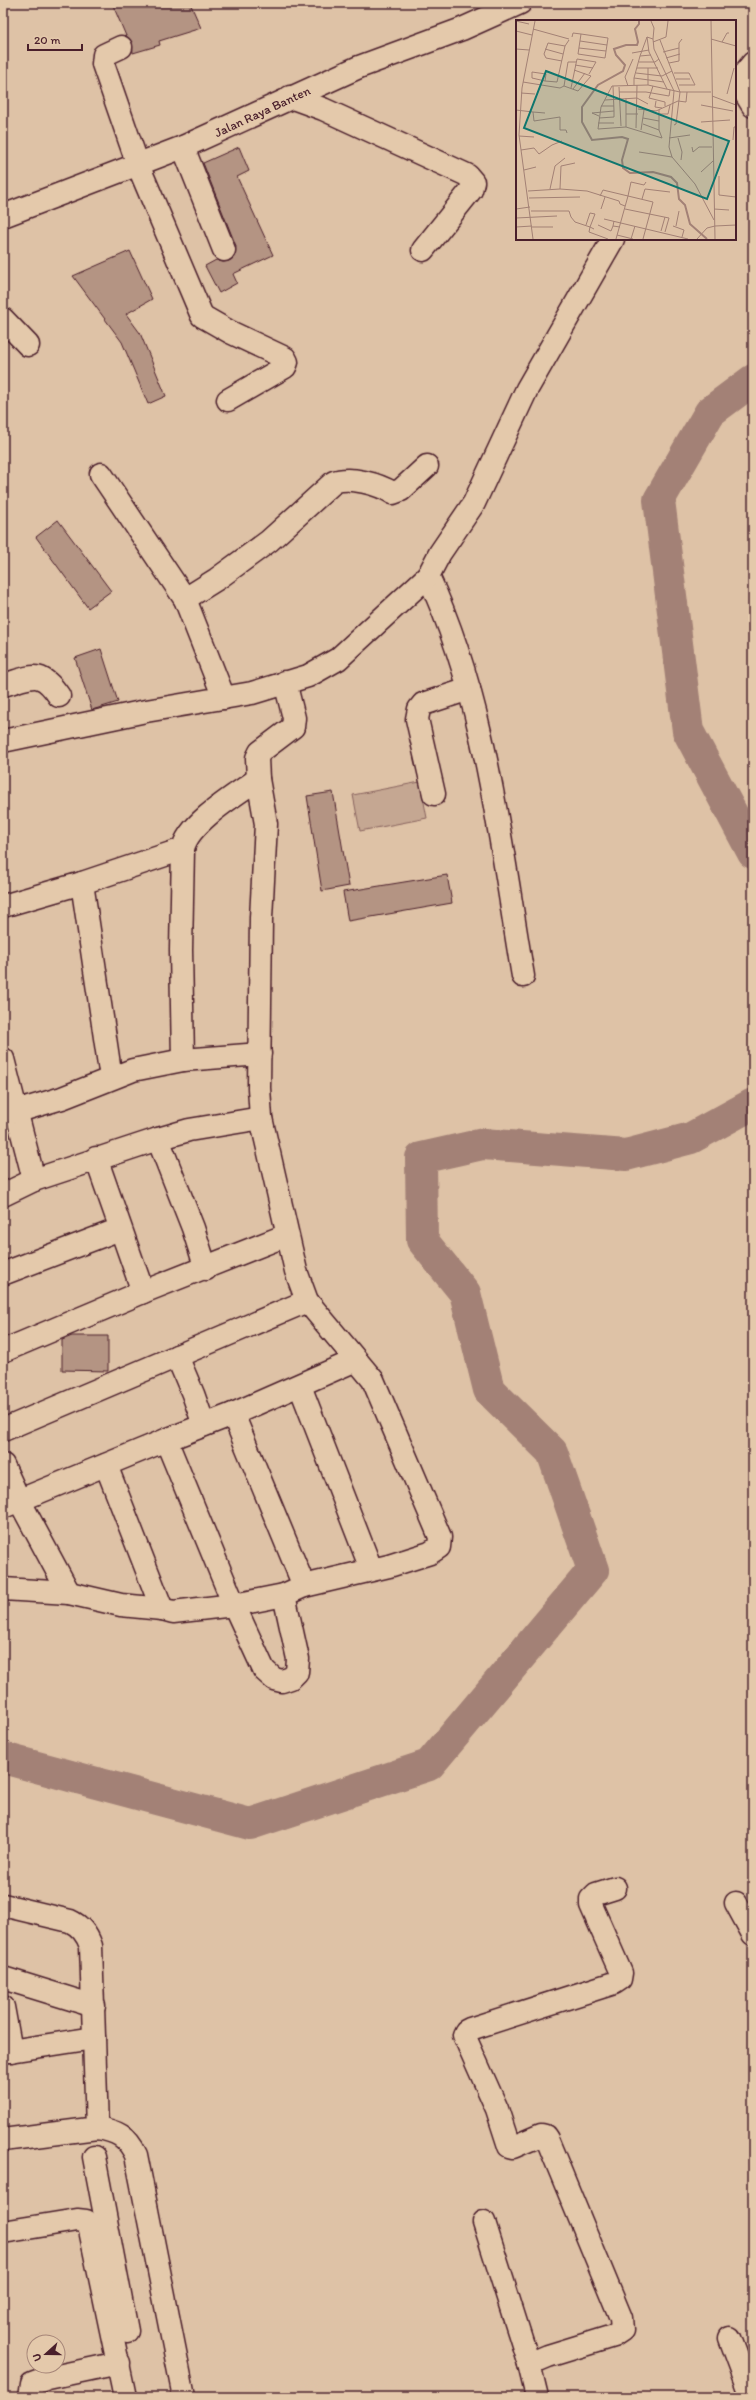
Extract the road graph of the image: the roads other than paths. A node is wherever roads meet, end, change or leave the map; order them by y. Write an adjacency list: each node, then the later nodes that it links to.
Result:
1 (520, 3): 5 (street, Jalan Raya Banten)
2 (121, 47): 8 (street)
3 (753, 63): 4 (street)
4 (736, 84): 6 (street)
5 (290, 97): 7 (street, Jalan Raya Banten); 12 (street)
6 (753, 106)
7 (183, 148): 8 (street, Jalan Raya Banten); 11 (street)
8 (138, 165): 9 (street, Jalan Raya Banten); 15 (street)
9 (3, 216)
10 (612, 240): 18 (street)
11 (224, 250)
12 (424, 250)
13 (3, 319): 14 (street)
14 (28, 345)
15 (228, 400)
16 (427, 466): 19 (street)
17 (101, 474): 19 (street)
18 (428, 576): 20 (street); 22 (street)
19 (185, 599): 24 (street)
20 (285, 682): 24 (street); 26 (street)
21 (3, 685): 23 (street)
22 (469, 688): 27 (street); 31 (street)
23 (59, 696)
24 (224, 698): 25 (street)
25 (3, 742)
26 (258, 779): 28 (street); 32 (street)
27 (434, 794)
28 (183, 849): 29 (street); 34 (street)
29 (82, 883): 30 (street); 35 (street)
30 (3, 906)
31 (523, 976)
32 (260, 1054): 34 (street); 37 (street)
33 (3, 1059): 36 (street)
34 (183, 1060): 35 (street)
35 (111, 1078): 36 (street)
36 (15, 1112): 40 (street)
37 (261, 1118): 38 (street); 43 (street)
38 (158, 1139): 39 (street); 44 (street)
39 (96, 1158): 40 (street); 42 (street)
40 (34, 1180): 41 (street)
41 (3, 1195)
42 (120, 1228): 45 (street); 46 (street)
43 (287, 1235): 44 (street); 47 (street)
44 (206, 1269): 46 (street)
45 (5, 1272)
46 (143, 1292): 48 (street)
47 (307, 1301): 49 (street); 50 (street)
48 (3, 1351)
49 (177, 1356): 53 (street); 54 (street)
50 (356, 1360): 51 (street); 59 (street)
51 (300, 1386): 52 (street); 59 (street)
52 (233, 1414): 53 (street); 60 (street)
53 (204, 1425): 55 (street)
54 (3, 1430)
55 (166, 1440): 57 (street); 64 (street)
56 (3, 1465): 58 (street)
57 (106, 1465): 58 (street); 65 (street)
58 (11, 1503): 62 (street)
59 (368, 1570): 60 (street)
60 (304, 1586): 63 (street)
61 (3, 1589): 62 (street)
62 (69, 1593): 65 (street)
63 (284, 1595): 64 (street); 64 (street)
64 (234, 1605): 65 (street)
65 (162, 1609)
66 (615, 1888): 82 (street)
67 (736, 1903): 69 (street)
68 (3, 1905): 71 (street)
69 (753, 1934)
70 (3, 1978): 71 (street)
71 (94, 2006): 73 (street)
72 (3, 2007): 74 (street)
73 (94, 2038): 74 (street); 75 (street)
74 (7, 2051)
75 (97, 2128): 76 (street); 86 (street)
76 (3, 2140)
77 (94, 2157): 85 (street)
78 (484, 2222): 82 (street)
79 (3, 2232): 81 (street)
80 (730, 2338): 88 (street)
81 (119, 2363): 83 (street); 84 (street)
82 (529, 2364): 87 (street)
83 (30, 2397)
84 (125, 2397)
85 (139, 2397)
86 (184, 2397)
87 (537, 2397)
88 (752, 2397)

